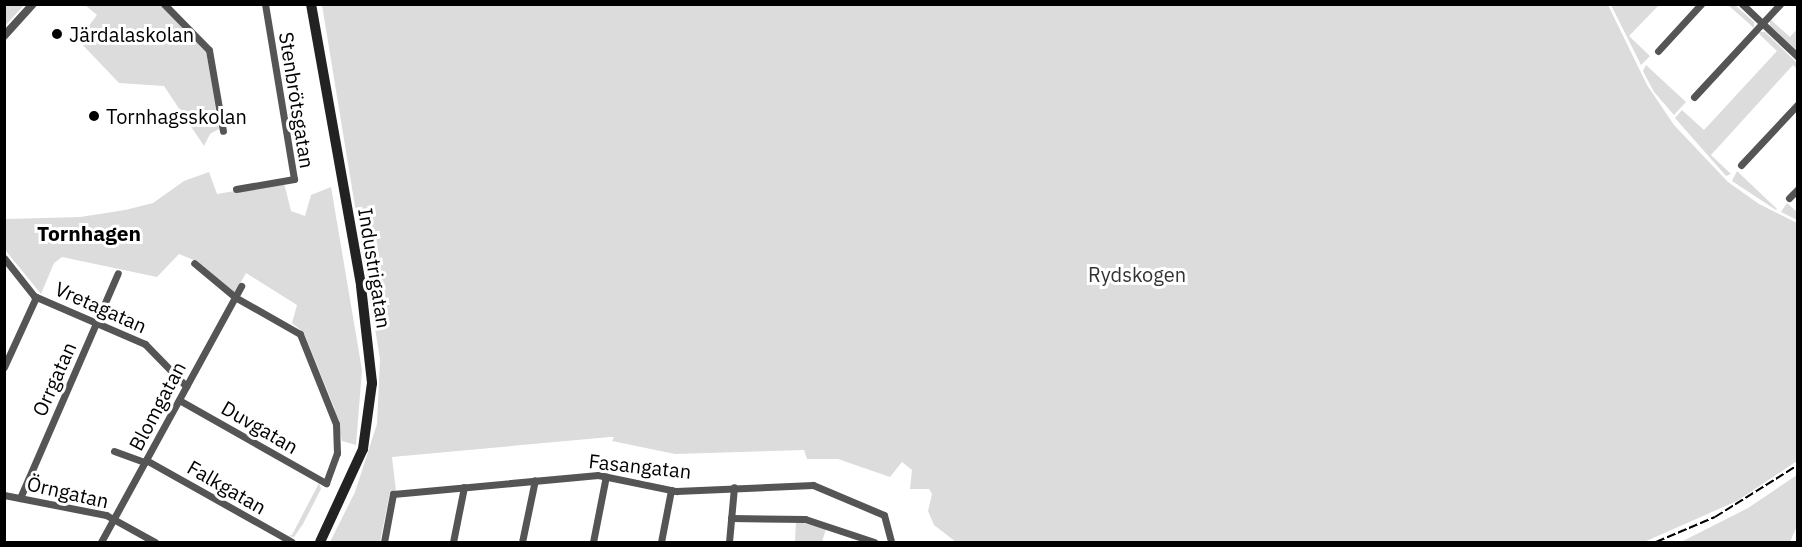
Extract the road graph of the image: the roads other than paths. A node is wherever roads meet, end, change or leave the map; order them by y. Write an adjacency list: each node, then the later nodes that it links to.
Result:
1 (33, 4): 9 (street)
2 (164, 4): 14 (street)
3 (265, 4): 16 (street, Stenbrötsgatan)
4 (312, 4): 43 (main road, Industrigatan)
5 (1701, 4): 10 (street)
6 (1742, 4): 8 (street)
7 (1780, 4): 8 (street)
8 (1762, 24): 11 (street); 12 (street)
9 (4, 36)
10 (1658, 51)
11 (1797, 57)
12 (1694, 97)
13 (1797, 104): 15 (street)
14 (222, 131)
15 (1741, 165)
16 (236, 189)
17 (1797, 189): 18 (street)
18 (1790, 198)
19 (4, 258): 23 (street, Vretagatan)
20 (194, 262): 24 (street)
21 (118, 273): 25 (street, Orrgatan)
22 (241, 286): 24 (street, Blomgatan)
23 (36, 297): 25 (street, Vretagatan); 26 (street)
24 (235, 297): 27 (street, Blomgatan); 28 (street, Duvgatan)
25 (97, 322): 27 (street, Vretagatan); 37 (street, Orrgatan)
26 (4, 367)
27 (186, 386): 28 (street, Blomgatan)
28 (179, 400): 30 (street, Blomgatan)
29 (114, 451): 30 (street, Falkgatan)
30 (146, 461): 39 (street, Blomgatan); 42 (street, Falkgatan)
31 (606, 476): 32 (street, Fasangatan); 35 (street, Fasangatan); 47 (street)
32 (535, 480): 33 (street, Fasangatan); 46 (street)
33 (464, 487): 44 (street, Fasangatan); 45 (street)
34 (734, 487): 35 (street, Fasangatan); 38 (street); 51 (street, Fasangatan)
35 (671, 490): 48 (street)
36 (4, 495): 37 (street, Örngatan)
37 (20, 498): 39 (street, Örngatan)
38 (731, 518): 49 (street); 50 (street)
39 (114, 519): 40 (street, Blomgatan); 41 (street, Örngatan)
40 (101, 543)
41 (155, 543)
42 (292, 543)
43 (320, 543)
44 (384, 543)
45 (453, 543)
46 (522, 543)
47 (593, 543)
48 (661, 543)
49 (729, 543)
50 (874, 543)
51 (891, 543)

